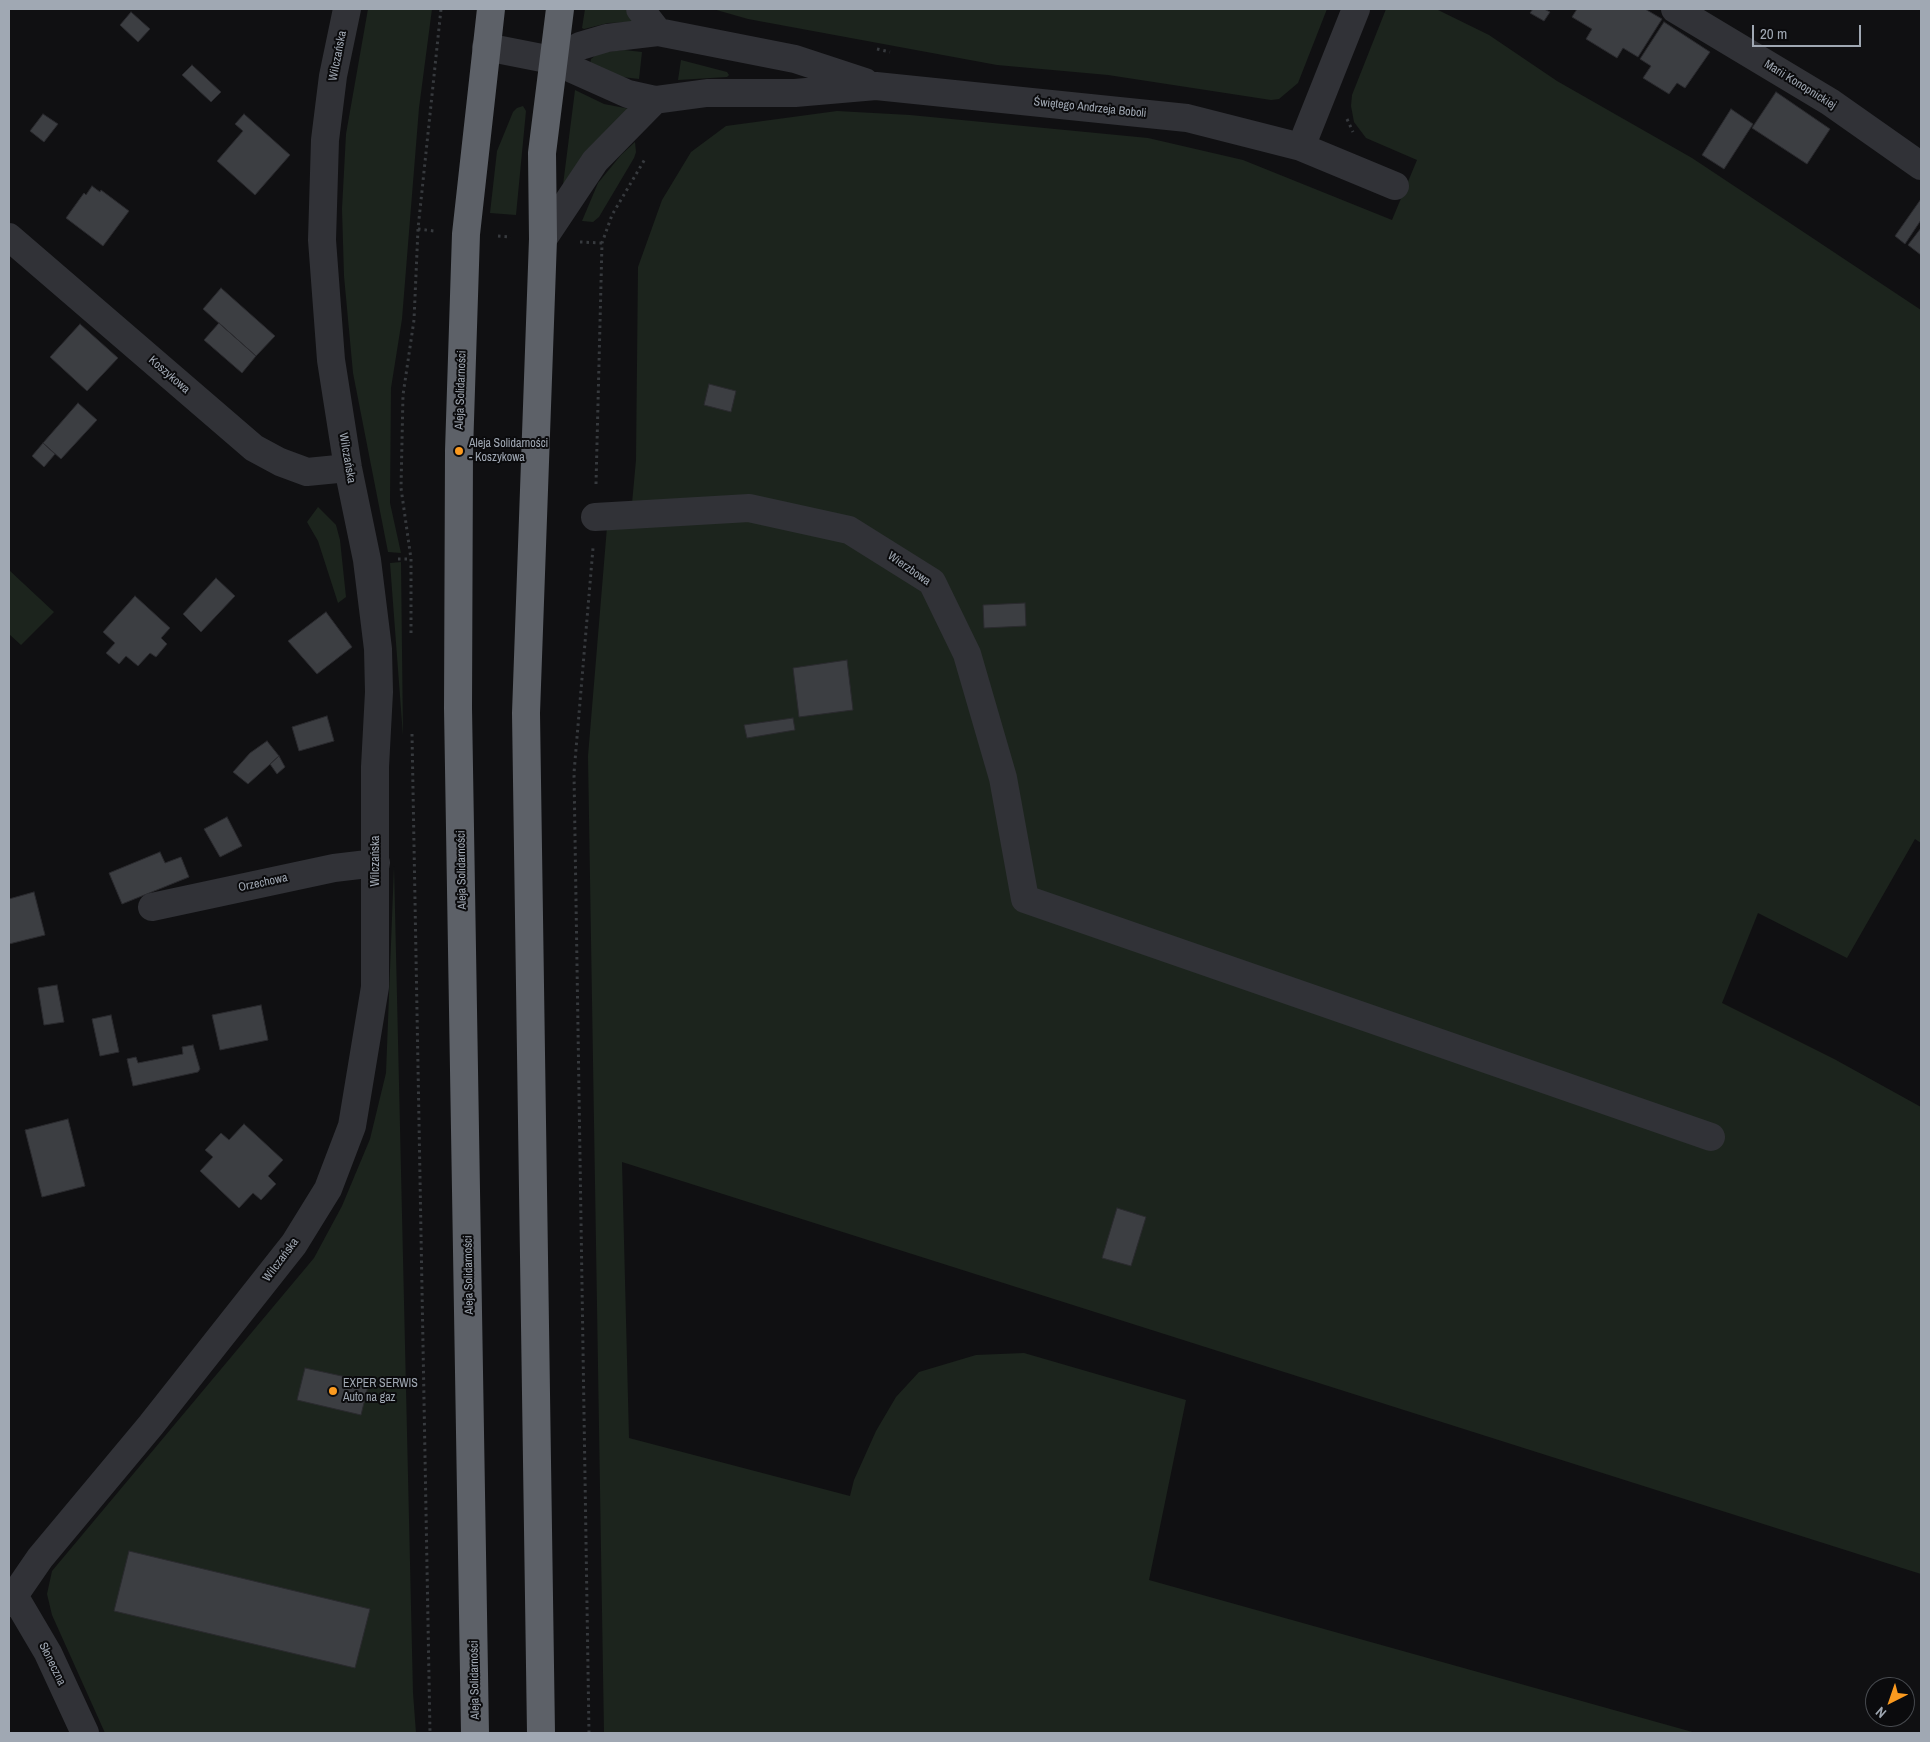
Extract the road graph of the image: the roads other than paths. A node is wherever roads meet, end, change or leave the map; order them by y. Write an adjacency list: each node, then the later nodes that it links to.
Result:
1 (347, 9): 17 (street, WiIczańska)
2 (491, 9): 8 (highway, Aleja Solidarności)
3 (560, 9): 9 (highway)
4 (640, 9): 7 (street)
5 (1356, 9): 12 (street)
6 (1676, 9): 13 (street, Marii Konopnickiej)
7 (658, 32): 9 (street, Świętego Andrzeja Boboli); 10 (street, Świętego Andrzeja Boboli)
8 (486, 47): 9 (street, Świętego Andrzeja Boboli); 24 (highway, Aleja Solidarności)
9 (552, 60): 11 (street, Świętego Andrzeja Boboli); 16 (highway)
10 (876, 86): 11 (street, Świętego Andrzeja Boboli); 12 (street, Świętego Andrzeja Boboli)
11 (655, 100): 16 (street)
12 (1300, 147): 14 (street, Świętego Andrzeja Boboli)
13 (1921, 166)
14 (1395, 186)
15 (9, 237): 17 (street, Koszykowa)
16 (543, 239): 25 (highway)
17 (348, 468): 19 (street, WiIczańska)
18 (595, 517): 21 (street, Wierzbowa)
19 (376, 863): 20 (street, Orzechowa); 22 (street, WiIczańska)
20 (152, 907)
21 (1710, 1137)
22 (12, 1600): 23 (street, Słoneczna)
23 (85, 1733)
24 (475, 1733)
25 (541, 1733)

